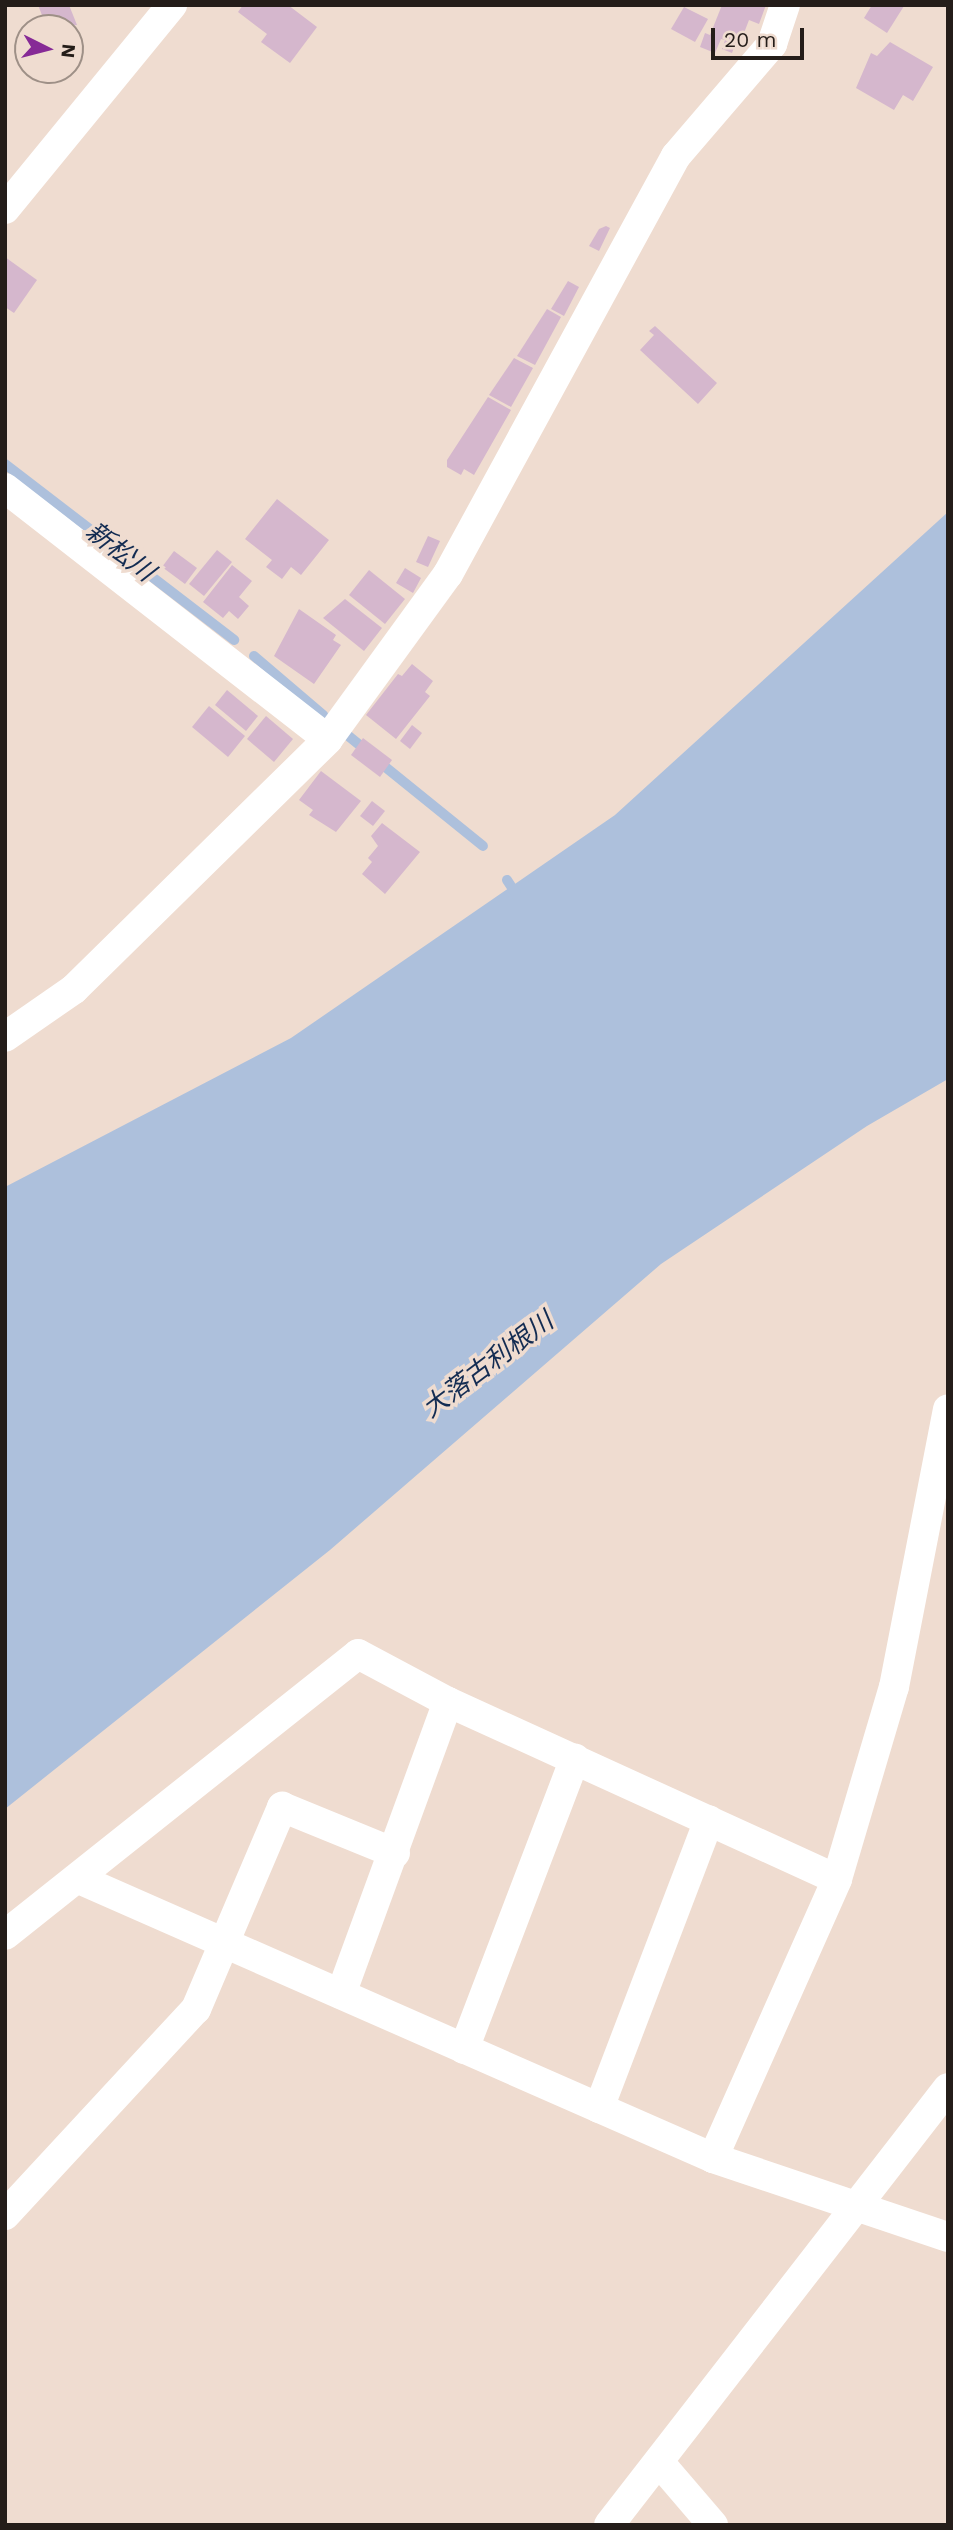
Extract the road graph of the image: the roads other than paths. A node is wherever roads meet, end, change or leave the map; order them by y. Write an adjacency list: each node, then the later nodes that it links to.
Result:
1 (172, 5): 3 (street)
2 (785, 5): 5 (street)
3 (5, 209)
4 (5, 488): 5 (street)
5 (328, 739): 6 (street)
6 (5, 1037)
7 (948, 1409): 13 (street)
8 (448, 1702): 9 (street); 11 (street); 12 (street)
9 (575, 1759): 10 (street); 17 (street)
10 (709, 1821): 13 (street); 19 (street)
11 (395, 1853): 15 (street); 16 (street)
12 (79, 1879): 14 (street); 15 (street)
13 (837, 1880): 20 (street)
14 (5, 1935)
15 (228, 1945): 16 (street); 22 (street)
16 (341, 1994): 17 (street)
17 (464, 2049): 19 (street)
18 (948, 2088): 21 (street)
19 (600, 2108): 20 (street)
20 (713, 2158): 21 (street)
21 (859, 2208): 23 (street); 24 (street)
22 (5, 2215)
23 (948, 2237)
24 (659, 2462): 25 (street); 26 (street)
25 (609, 2525)
26 (713, 2525)

